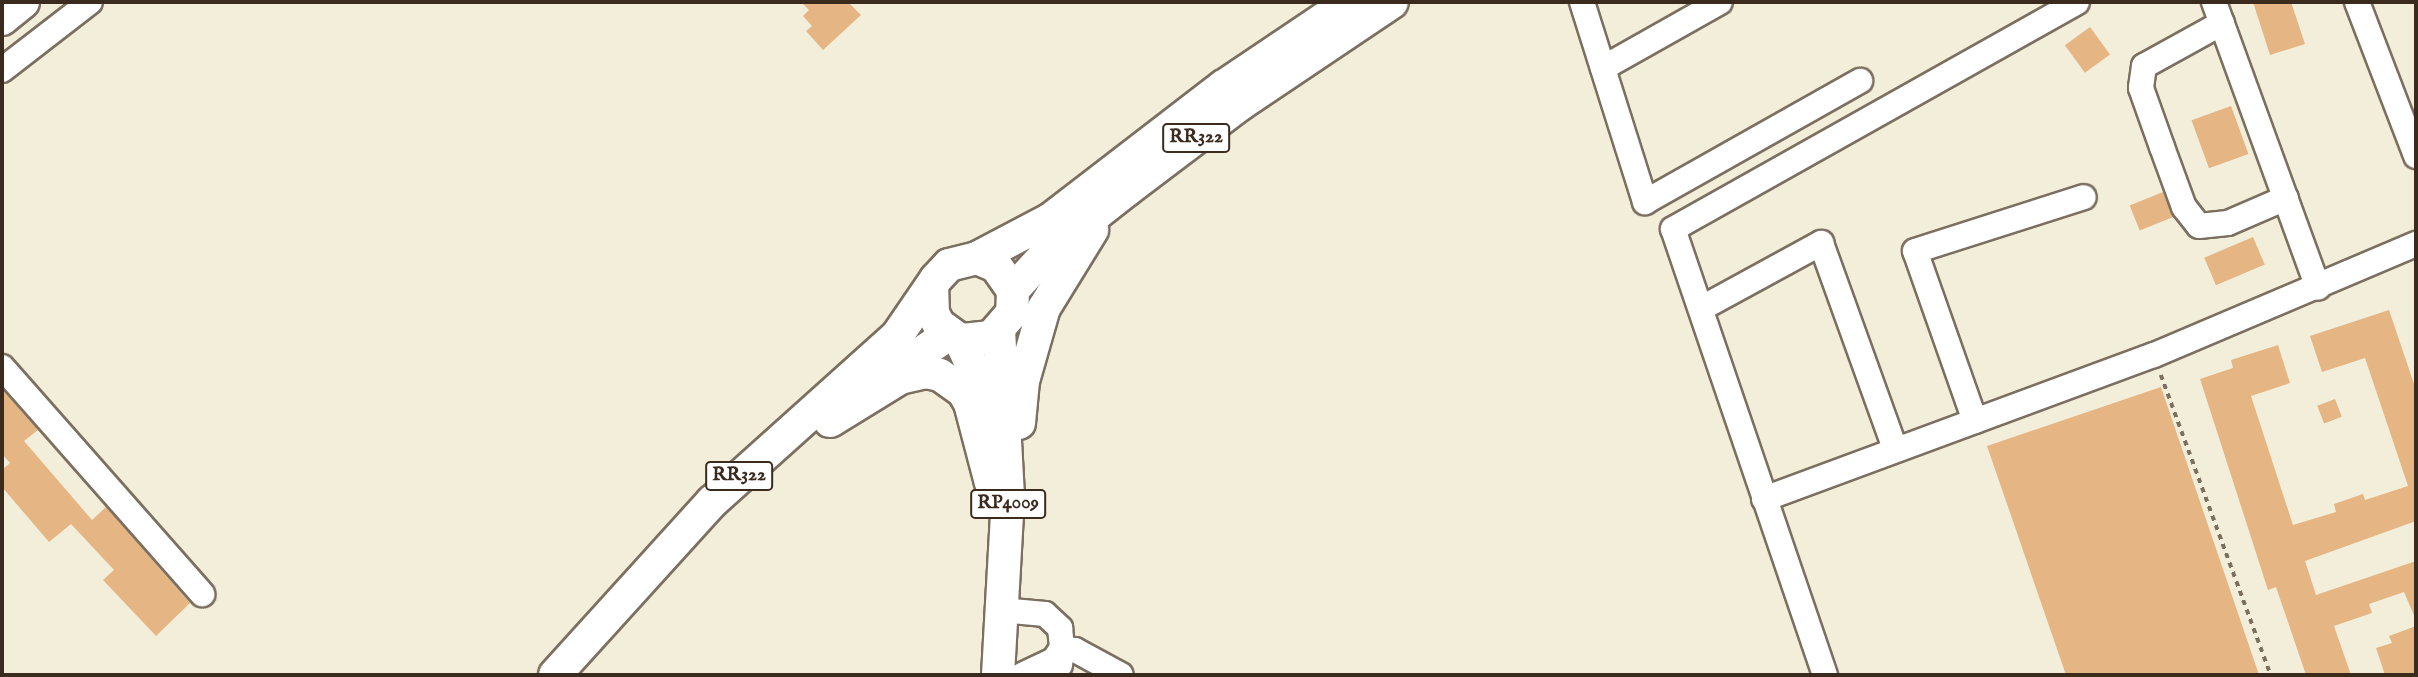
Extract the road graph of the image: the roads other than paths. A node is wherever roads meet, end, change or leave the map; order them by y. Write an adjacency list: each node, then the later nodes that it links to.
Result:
1 (23, 2): 10 (main road)
2 (90, 2): 12 (street)
3 (1349, 2): 19 (main road, RR322)
4 (1392, 2): 15 (main road, RR322)
5 (1582, 2): 11 (street)
6 (1720, 2): 11 (street)
7 (2077, 2): 23 (street)
8 (2357, 2): 14 (street)
9 (2218, 13): 17 (street); 17 (street)
10 (2, 19)
11 (1603, 68): 13 (street)
12 (2, 70)
13 (1860, 81)
14 (2416, 156)
15 (1128, 189): 22 (main road, RR322); 30 (main road)
16 (2084, 197): 28 (street)
17 (2286, 198): 21 (street)
18 (2416, 244): 21 (street)
19 (977, 258): 20 (main road, RR322); 22 (main road)
20 (932, 288): 25 (main road); 35 (main road, RR322)
21 (2318, 288): 28 (street)
22 (1013, 290): 24 (main road, RR322)
23 (1702, 308): 29 (street); 31 (street)
24 (999, 332): 25 (main road, RR322); 30 (main road, RP4009)
25 (954, 337): 27 (main road, RR322); 30 (main road, RP4009)
26 (2, 367): 32 (street)
27 (830, 421): 30 (main road); 36 (main road, RR322)
28 (1975, 421): 29 (street)
29 (1895, 449): 31 (street)
30 (999, 481): 33 (main road, RP4009); 37 (main road, RP4009)
31 (1764, 499): 42 (street)
32 (202, 594)
33 (1002, 610): 34 (street); 38 (main road, RP4009)
34 (1062, 649): 39 (street); 40 (street); 41 (street)
35 (555, 675)
36 (578, 675)
37 (981, 675)
38 (998, 675)
39 (1022, 675)
40 (1059, 675)
41 (1121, 675)
42 (1825, 675)

